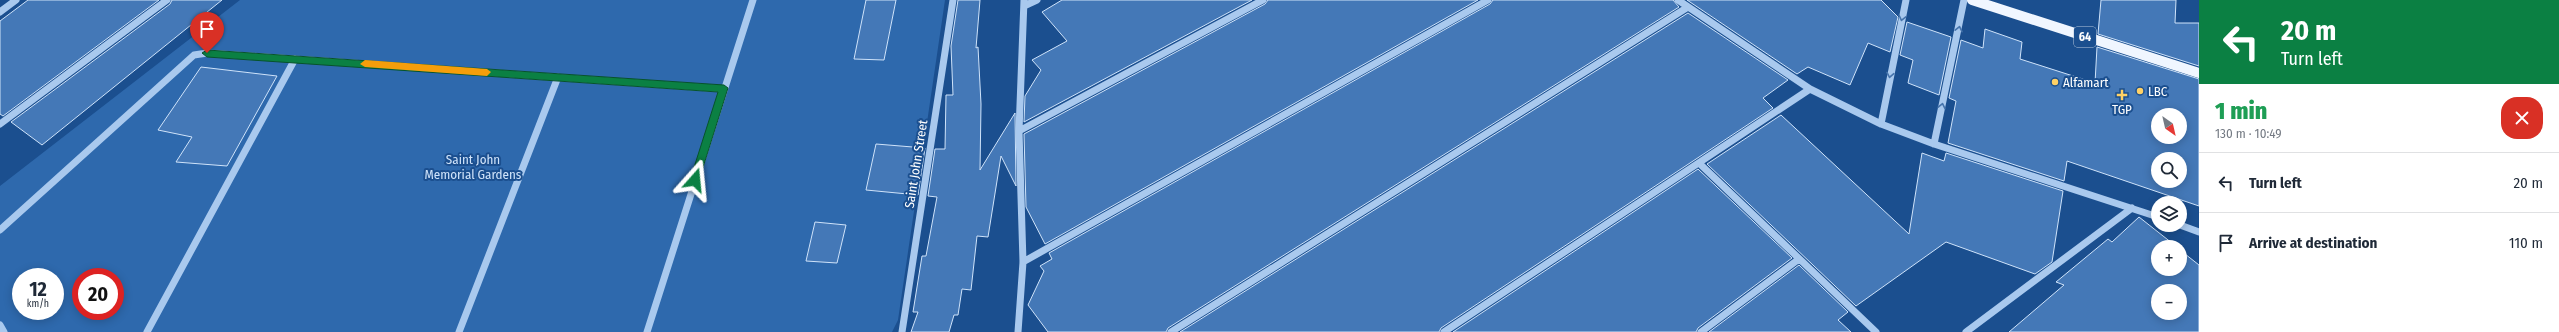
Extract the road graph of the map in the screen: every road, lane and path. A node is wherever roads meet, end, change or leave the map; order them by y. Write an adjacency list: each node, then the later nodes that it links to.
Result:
1 (16, 0): 14 (street)
2 (167, 0): 20 (street)
3 (753, 0): 18 (street)
4 (953, 0): 37 (street, Saint John Street)
5 (1037, 0): 12 (street)
6 (1263, 0): 22 (street)
7 (1488, 0): 31 (street)
8 (1678, 0): 13 (street)
9 (1906, 0): 21 (street, one-way to 21)
10 (1964, 0): 23 (street, one-way to 10)
11 (1972, 0): 16 (main road, 64)
12 (1024, 3): 22 (street)
13 (1688, 7): 19 (street); 39 (street)
14 (0, 12)
15 (294, 59): 17 (street); 28 (street); 34 (street)
16 (2199, 74)
17 (558, 77): 18 (street); 35 (street)
18 (724, 88): 36 (street)
19 (1810, 89): 21 (street); 24 (street)
20 (0, 124)
21 (1881, 124): 23 (street)
22 (1019, 131): 31 (street)
23 (1934, 144): 25 (street)
24 (1700, 164): 30 (street); 40 (street)
25 (2132, 208): 26 (street); 43 (street)
26 (2151, 215)
27 (2187, 228): 29 (street)
28 (0, 230)
29 (2199, 232)
30 (1799, 258): 41 (street); 42 (street)
31 (1023, 262): 38 (street)
32 (0, 325): 33 (street)
33 (4, 332)
34 (147, 332)
35 (458, 332)
36 (647, 332)
37 (902, 332)
38 (1018, 332)
39 (1172, 332)
40 (1444, 332)
41 (1701, 332)
42 (1876, 332)
43 (1966, 332)

